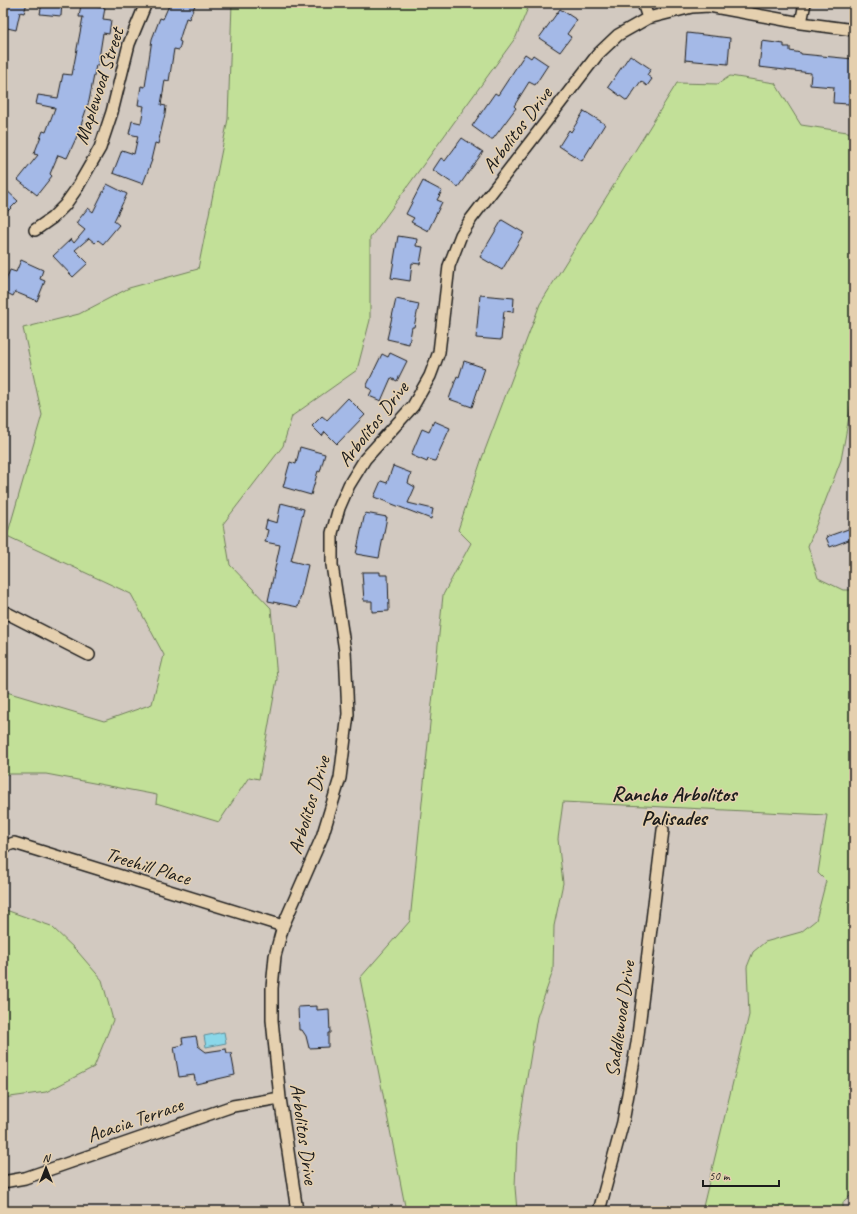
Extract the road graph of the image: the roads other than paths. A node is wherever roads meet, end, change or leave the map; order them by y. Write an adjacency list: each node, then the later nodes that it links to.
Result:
1 (643, 3): 4 (street)
2 (805, 3): 5 (street)
3 (143, 4): 7 (street, Maplewood Street)
4 (648, 18): 5 (street, Arbolitos Drive); 12 (street, Arbolitos Drive)
5 (801, 23): 6 (street, Arbolitos Drive)
6 (854, 30)
7 (35, 230)
8 (3, 611): 9 (street)
9 (89, 654)
10 (662, 830): 16 (street, Saddlewood Drive)
11 (3, 847): 12 (street, Treehill Place)
12 (283, 926): 13 (street, Arbolitos Drive)
13 (280, 1098): 14 (street, Acacia Terrace); 15 (street, Arbolitos Drive)
14 (3, 1182)
15 (297, 1211)
16 (599, 1211)

